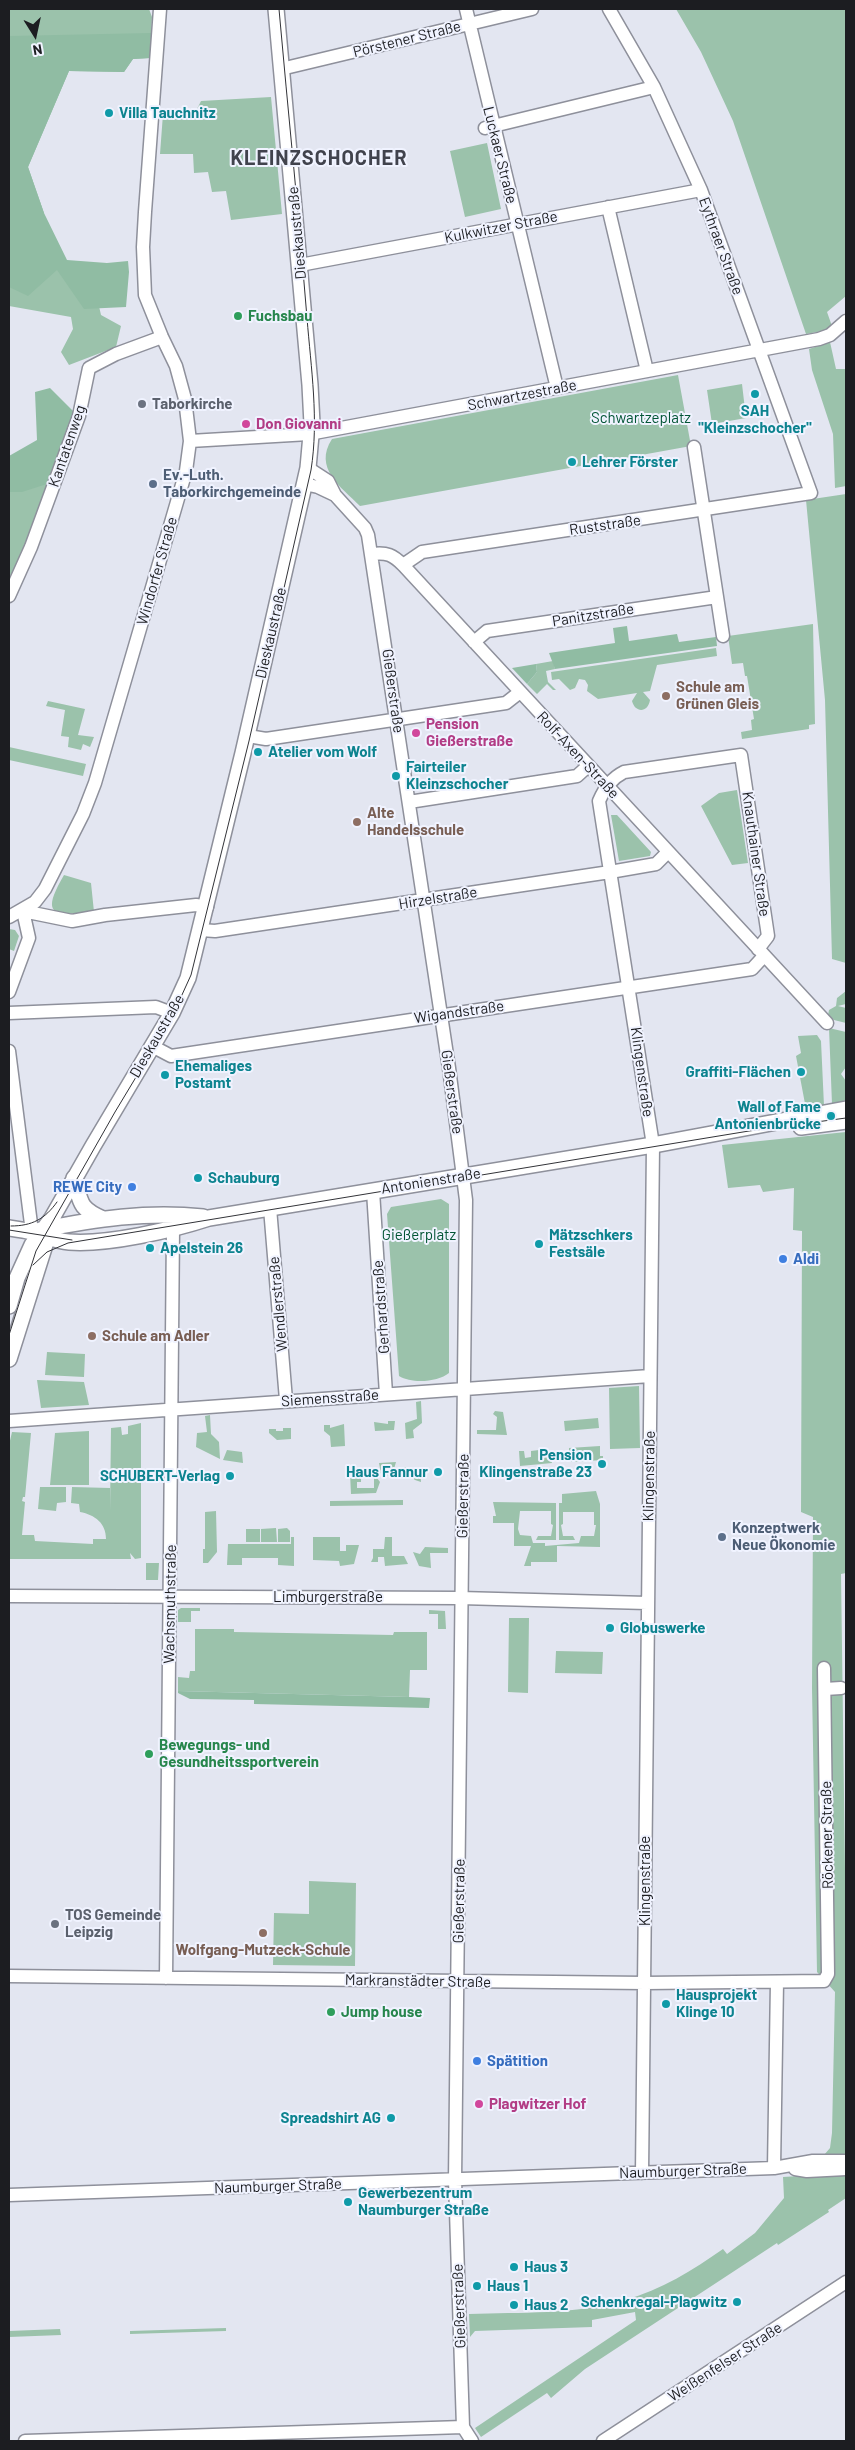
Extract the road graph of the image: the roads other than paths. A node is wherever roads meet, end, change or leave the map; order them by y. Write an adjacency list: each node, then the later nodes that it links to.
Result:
1 (160, 9): 15 (street, Windorfer Straße)
2 (276, 9): 7 (main road, Dieskaustraße)
3 (466, 9): 6 (street, Luckaer Straße)
4 (532, 9): 6 (street, Pörstener Straße)
5 (609, 9): 8 (street, Eythraer Straße)
6 (469, 24): 7 (street, Pörstener Straße); 9 (street, Luckaer Straße)
7 (281, 69): 13 (main road, Dieskaustraße)
8 (654, 87): 9 (street); 10 (street, Eythraer Straße)
9 (489, 127): 12 (street, Luckaer Straße)
10 (701, 190): 11 (street, Kulkwitzer Straße); 16 (street, Eythraer Straße)
11 (608, 207): 12 (street, Kulkwitzer Straße); 17 (street)
12 (517, 224): 13 (street, Kulkwitzer Straße); 18 (street, Luckaer Straße)
13 (300, 266): 19 (main road, Dieskaustraße)
14 (846, 321): 16 (street, Schwartzestraße)
15 (162, 337): 20 (street, Windorfer Straße); 29 (street, Kantatenweg)
16 (759, 351): 17 (street, Schwartzestraße); 24 (street, Eythraer Straße)
17 (647, 371): 18 (street, Schwartzestraße)
18 (557, 388): 19 (street, Schwartzestraße)
19 (312, 434): 20 (street, Schwartzestraße); 22 (main road, Dieskaustraße)
20 (190, 442): 43 (street, Windorfer Straße)
21 (694, 448): 26 (street)
22 (308, 468): 23 (main road, Dieskaustraße); 25 (street)
23 (304, 484): 25 (street); 35 (main road, Dieskaustraße)
24 (810, 493): 26 (street, Ruststraße)
25 (335, 495): 27 (street)
26 (704, 510): 28 (street, Ruststraße); 30 (street)
27 (372, 554): 28 (street, Rolf-Axen-Straße); 34 (street, Gießerstraße)
28 (403, 565): 32 (street, Rolf-Axen-Straße)
29 (9, 596)
30 (717, 597): 31 (street); 32 (street, Panitzstraße)
31 (723, 636)
32 (474, 642): 33 (street, Rolf-Axen-Straße)
33 (520, 692): 34 (street); 36 (street, Rolf-Axen-Straße)
34 (396, 719): 35 (street); 38 (street, Gießerstraße)
35 (248, 736): 42 (main road, Dieskaustraße)
36 (588, 766): 37 (street, Rolf-Axen-Straße); 38 (street)
37 (608, 786): 39 (street, Rolf-Axen-Straße); 40 (street, Klingenstraße); 46 (street, Knauthainer Straße)
38 (409, 802): 41 (street, Gießerstraße)
39 (668, 852): 40 (street, Hirzelstraße); 46 (street, Rolf-Axen-Straße)
40 (610, 872): 41 (street, Hirzelstraße); 47 (street, Klingenstraße)
41 (423, 900): 45 (street, Hirzelstraße); 51 (street, Gießerstraße)
42 (207, 907): 43 (street); 45 (main road, Dieskaustraße)
43 (23, 910): 44 (street, Windorfer Straße); 48 (street)
44 (9, 917)
45 (201, 930): 50 (main road, Dieskaustraße)
46 (761, 953): 47 (street, Wigandstraße); 52 (street, Rolf-Axen-Straße)
47 (629, 987): 51 (street, Wigandstraße); 56 (street, Klingenstraße)
48 (9, 992)
49 (9, 1013): 50 (street)
50 (172, 1013): 53 (main road, Dieskaustraße)
51 (441, 1014): 53 (street, Wigandstraße); 57 (street, Gießerstraße)
52 (826, 1022)
53 (152, 1046): 58 (main road, Dieskaustraße)
54 (9, 1050): 65 (street)
55 (842, 1116): 56 (main road, Antonienstraße)
56 (653, 1145): 57 (main road, Antonienstraße); 68 (street, Klingenstraße)
57 (464, 1176): 59 (main road, Antonienstraße); 69 (street, Gießerstraße)
58 (74, 1178): 61 (main road); 65 (main road, Dieskaustraße)
59 (373, 1191): 60 (main road, Antonienstraße); 70 (street, Gerhardstraße)
60 (270, 1208): 62 (main road, Antonienstraße); 71 (street, Wendlerstraße)
61 (103, 1218): 62 (main road, Antonienstraße); 65 (main road, Antonienstraße)
62 (209, 1218): 64 (main road, Antonienstraße)
63 (9, 1228): 65 (main road, Antonienstraße)
64 (173, 1230): 65 (main road, Antonienstraße); 72 (street, Wachsmuthstraße)
65 (42, 1232): 66 (main road); 67 (main road)
66 (9, 1306)
67 (9, 1359)
68 (650, 1376): 69 (street, Siemensstraße); 77 (street, Klingenstraße)
69 (465, 1390): 70 (street, Siemensstraße); 76 (street, Gießerstraße)
70 (386, 1394): 71 (street, Siemensstraße)
71 (286, 1400): 72 (street, Siemensstraße)
72 (173, 1408): 73 (street, Siemensstraße); 75 (street, Wachsmuthstraße)
73 (9, 1421)
74 (9, 1596): 75 (street, Limburgerstraße)
75 (170, 1596): 76 (street, Limburgerstraße); 82 (street, Wachsmuthstraße)
76 (460, 1598): 77 (street, Limburgerstraße); 84 (street, Gießerstraße)
77 (647, 1603): 86 (street, Klingenstraße)
78 (824, 1668): 80 (street, Röckener Straße)
79 (842, 1688): 80 (street)
80 (825, 1689): 83 (street, Röckener Straße)
81 (9, 1976): 82 (street, Markranstädter Straße)
82 (166, 1978): 84 (street, Markranstädter Straße)
83 (826, 1980): 85 (street, Markranstädter Straße)
84 (458, 1981): 86 (street, Markranstädter Straße); 92 (street, Gießerstraße)
85 (777, 1982): 86 (street, Markranstädter Straße); 89 (street)
86 (645, 1983): 91 (street, Klingenstraße)
87 (846, 2160): 88 (street, Naumburger Straße)
88 (788, 2167): 89 (street, Naumburger Straße); 90 (street, Naumburger Straße)
89 (774, 2168): 91 (street, Naumburger Straße)
90 (846, 2170)
91 (642, 2173): 92 (street, Naumburger Straße)
92 (455, 2180): 93 (street, Naumburger Straße); 95 (street, Gießerstraße)
93 (9, 2195)
94 (846, 2282): 98 (street, Weißenfelser Straße)
95 (463, 2427): 96 (street); 97 (street)
96 (25, 2441)
97 (472, 2441)
98 (603, 2441)

